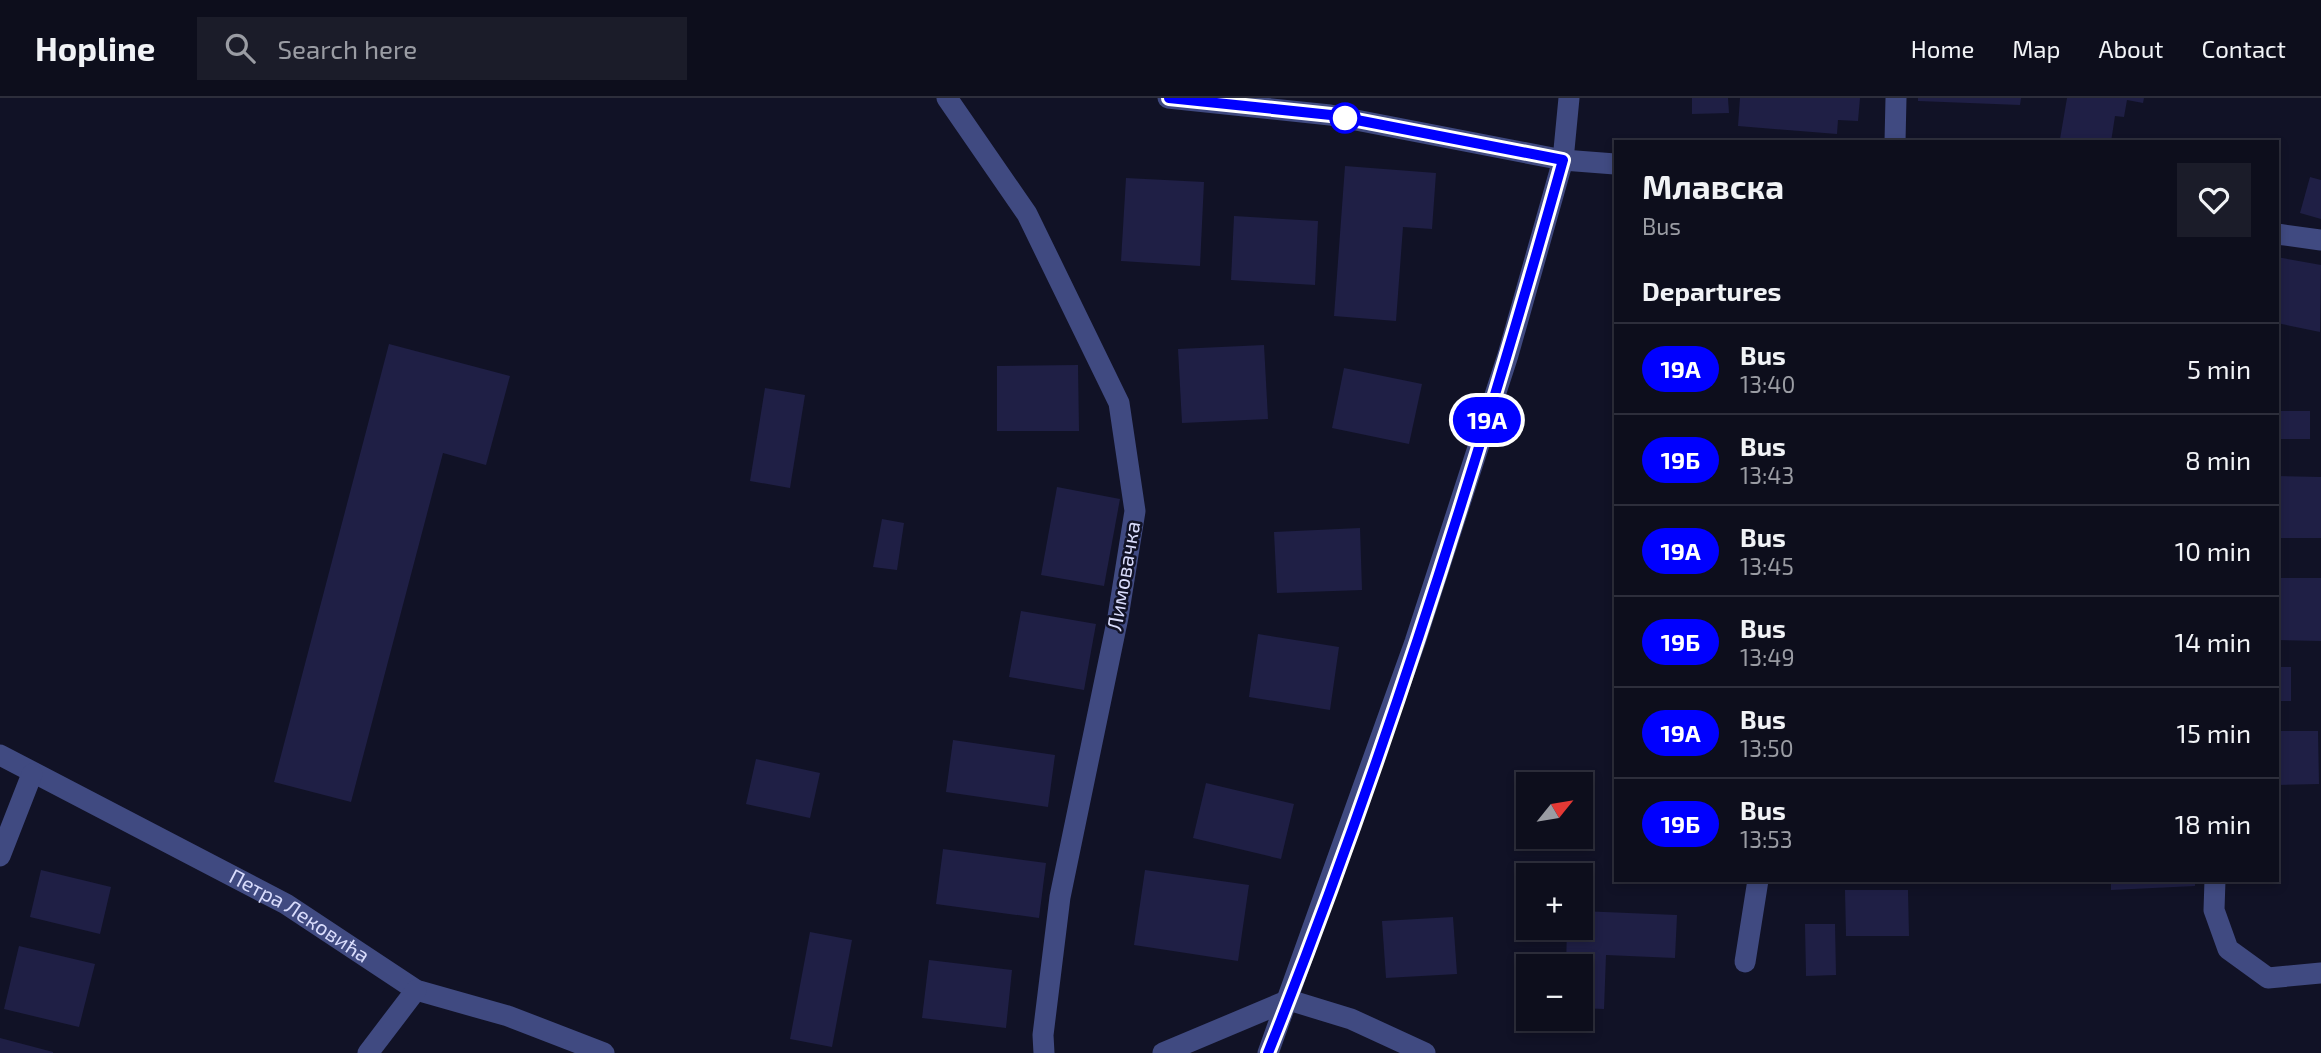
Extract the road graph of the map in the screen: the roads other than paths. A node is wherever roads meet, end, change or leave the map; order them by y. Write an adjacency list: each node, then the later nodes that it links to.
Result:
1 (947, 98): 22 (street, Лимовачка)
2 (1168, 98): 5 (street)
3 (1569, 98): 7 (street)
4 (1896, 98): 6 (street)
5 (1214, 101): 7 (street)
6 (1895, 140)
7 (1563, 160): 8 (street); 19 (street)
8 (1614, 164)
9 (2279, 234): 10 (street)
10 (2321, 240)
11 (0, 755): 12 (street, Петра Лековића)
12 (32, 774): 13 (street); 18 (street, Петра Лековића)
13 (0, 856)
14 (1758, 882): 16 (street)
15 (2215, 882): 17 (street)
16 (1745, 962)
17 (2321, 973)
18 (416, 989): 20 (street); 21 (street, Петра Лековића)
19 (1289, 1000): 23 (street); 24 (street); 25 (street)
20 (368, 1053)
21 (604, 1053)
22 (1044, 1053)
23 (1163, 1053)
24 (1268, 1053)
25 (1425, 1053)

